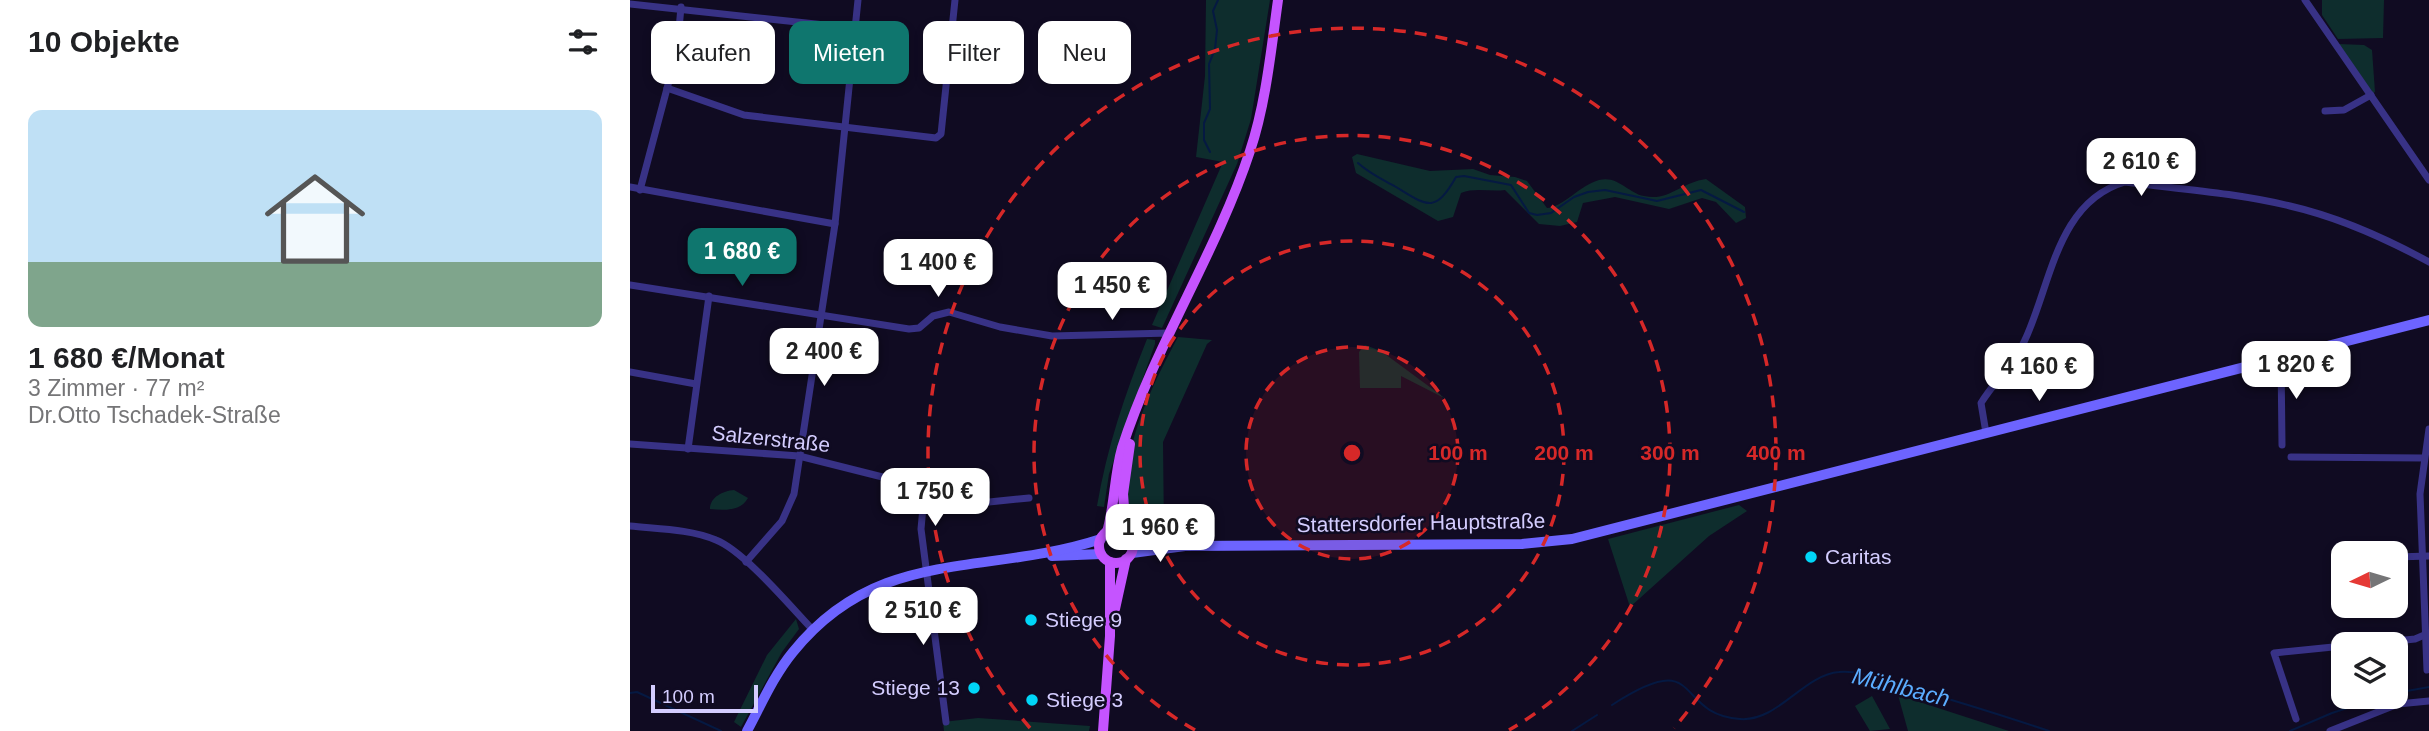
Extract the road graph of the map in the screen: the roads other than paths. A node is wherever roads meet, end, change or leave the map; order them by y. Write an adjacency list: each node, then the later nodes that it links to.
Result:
1 (858, 0): 8 (street)
2 (955, 0): 13 (street)
3 (1278, 0): 23 (main road)
4 (2305, 0): 11 (street)
5 (630, 4): 6 (street)
6 (681, 7): 7 (street); 10 (street)
7 (796, 21)
8 (854, 21)
9 (848, 84): 13 (street)
10 (667, 88): 13 (street); 16 (street)
11 (2371, 95): 12 (street); 14 (street)
12 (2325, 111)
13 (844, 129): 17 (street)
14 (2429, 180)
15 (630, 187): 16 (street)
16 (640, 190): 17 (street)
17 (835, 224): 21 (street)
18 (2429, 262): 28 (street)
19 (630, 285): 20 (street)
20 (709, 296): 21 (street); 26 (street)
21 (822, 315): 23 (street); 33 (street)
22 (2429, 320): 24 (main road, Stattersdorfer Hauptstraße)
23 (1170, 333): 31 (main road)
24 (2281, 357): 28 (main road, Stattersdorfer Hauptstraße); 30 (street)
25 (630, 372): 26 (street)
26 (696, 384): 32 (street)
27 (2429, 429): 35 (street)
28 (1986, 433): 41 (main road, Stattersdorfer Hauptstraße)
29 (630, 444): 32 (street, Salzerstraße)
30 (2282, 445)
31 (1126, 447): 39 (main road); 40 (main road)
32 (688, 449): 33 (street, Salzerstraße)
33 (799, 456): 36 (street, Salzerstraße); 46 (street)
34 (2291, 457): 35 (street)
35 (2424, 458): 44 (street)
36 (925, 485): 37 (street, Salzerstraße); 47 (street)
37 (1029, 498)
38 (630, 526): 46 (street)
39 (1104, 535): 40 (main road); 42 (main road); 45 (main road)
40 (1129, 535): 41 (main road, Stattersdorfer Hauptstraße); 43 (main road)
41 (1185, 545): 43 (main road, Stattersdorfer Hauptstraße)
42 (1045, 555): 45 (main road); 47 (main road)
43 (1129, 556): 45 (main road); 50 (main road)
44 (2425, 556): 49 (street)
45 (1106, 558): 50 (main road)
46 (746, 562): 48 (street)
47 (926, 570): 48 (main road); 56 (street)
48 (813, 629): 57 (main road)
49 (2426, 634): 51 (street); 53 (street)
50 (1110, 636): 58 (main road)
51 (2408, 640)
52 (2331, 647): 55 (street)
53 (2427, 670)
54 (2429, 701): 59 (street)
55 (2296, 719)
56 (946, 722)
57 (747, 731)
58 (1103, 731)
59 (2330, 731)

